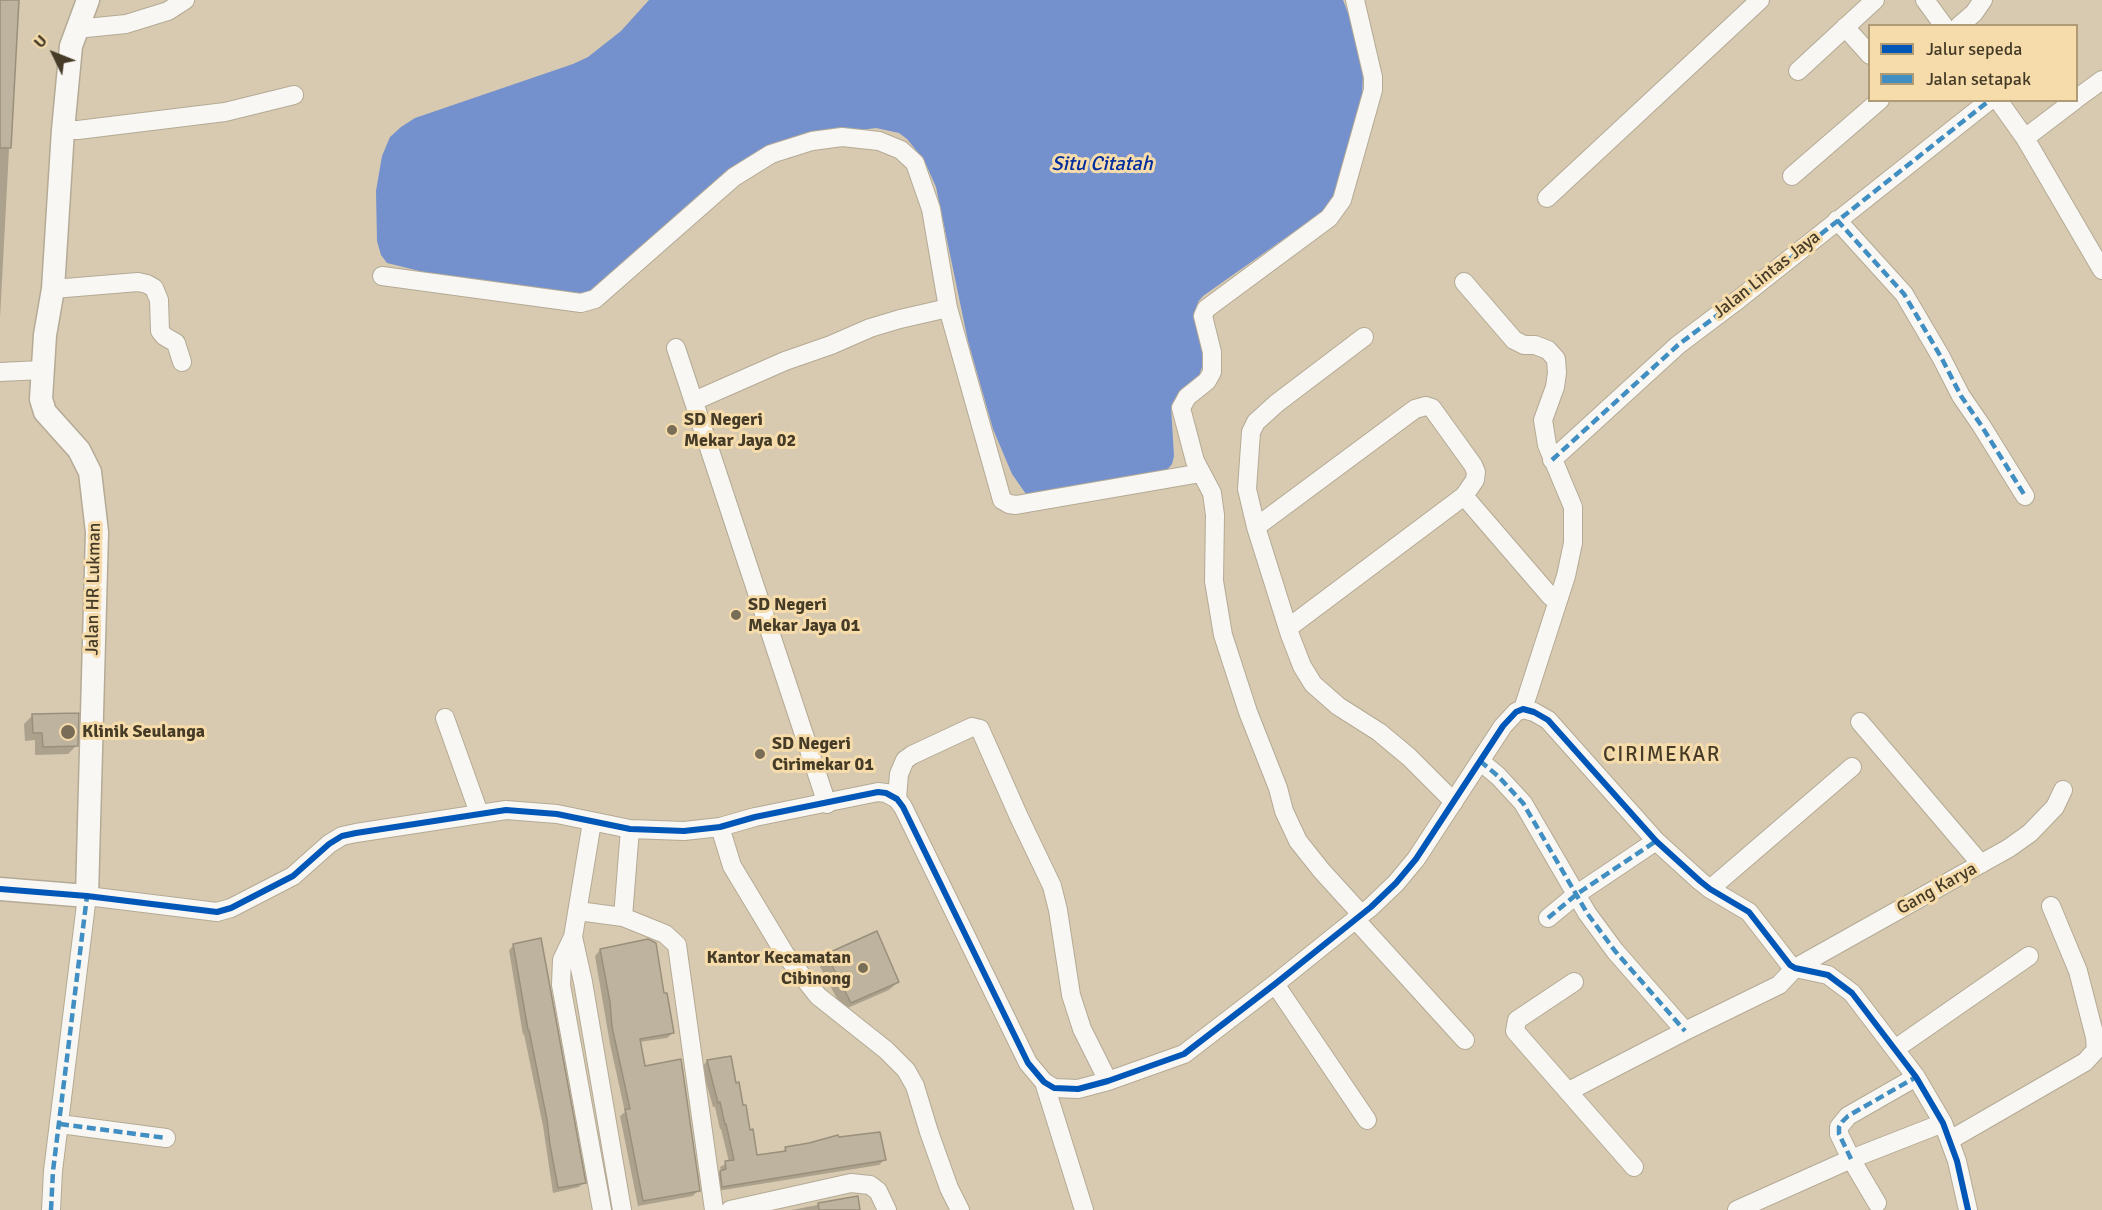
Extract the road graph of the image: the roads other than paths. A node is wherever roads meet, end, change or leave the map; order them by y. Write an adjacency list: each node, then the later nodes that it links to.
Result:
1 (88, 0): 11 (street, Jalan HR Lukman)
2 (185, 0): 11 (street)
3 (1355, 0): 38 (street)
4 (1760, 0): 24 (street)
5 (1875, 0): 10 (street)
6 (1925, 0): 8 (street)
7 (1983, 0): 9 (street)
8 (1943, 24)
9 (1962, 24)
10 (1845, 27): 12 (street); 13 (street)
11 (76, 29): 21 (street, Jalan HR Lukman)
12 (1868, 54)
13 (1798, 71)
14 (2102, 80): 16 (street)
15 (294, 95): 21 (street)
16 (2078, 98)
17 (1878, 102): 23 (street)
18 (1987, 102): 25 (street, Jalan Lintas Jaya)
19 (1999, 102): 22 (street)
20 (2073, 102): 22 (street)
21 (63, 130): 29 (street, Jalan HR Lukman)
22 (2025, 138): 26 (street)
23 (1792, 176)
24 (1547, 198)
25 (1837, 220): 37 (street, Jalan Lintas Jaya); 40 (street)
26 (2101, 265)
27 (382, 276): 30 (street)
28 (1464, 282): 37 (street)
29 (53, 289): 33 (street); 34 (street, Jalan HR Lukman)
30 (948, 308): 36 (street); 38 (street)
31 (1364, 337): 41 (street)
32 (676, 348): 36 (street)
33 (182, 362)
34 (42, 370): 35 (street); 62 (street, Jalan HR Lukman)
35 (0, 372)
36 (694, 401): 52 (street)
37 (1552, 460): 44 (street)
38 (1201, 473): 66 (street)
39 (1464, 496): 41 (street); 42 (street); 43 (street)
40 (2025, 496)
41 (1256, 527): 43 (street)
42 (1551, 597)
43 (1288, 628): 51 (street)
44 (1523, 709): 47 (street); 57 (street)
45 (445, 718): 53 (street)
46 (1860, 722): 58 (street)
47 (1480, 761): 51 (street); 61 (street)
48 (1852, 766): 60 (street)
49 (2063, 790): 58 (street, Gang Karya)
50 (897, 799): 52 (street); 77 (street); 78 (street)
51 (1454, 802): 66 (street)
52 (827, 804): 55 (street)
53 (479, 813): 54 (street); 62 (street)
54 (592, 822): 56 (street); 64 (street)
55 (720, 827): 56 (street); 93 (street)
56 (639, 829): 65 (street)
57 (1656, 840): 60 (street); 61 (street)
58 (1981, 864): 70 (street, Gang Karya)
59 (0, 889): 62 (street)
60 (1710, 889): 70 (street)
61 (1576, 894): 67 (street); 73 (street)
62 (87, 896): 81 (street)
63 (2051, 906): 82 (street)
64 (578, 911): 65 (street); 68 (street)
65 (623, 917): 90 (street)
66 (1358, 917): 72 (street); 74 (street)
67 (1548, 918)
68 (573, 938): 88 (street); 89 (street)
69 (2029, 956): 75 (street)
70 (1795, 968): 73 (street, Gang Karya); 75 (street)
71 (1574, 982): 79 (street)
72 (1275, 984): 77 (street); 80 (street)
73 (1685, 1031): 79 (street, Gang Karya)
74 (1465, 1040)
75 (1894, 1049): 76 (street)
76 (1916, 1077): 82 (street); 84 (street)
77 (1108, 1081): 78 (street)
78 (1044, 1082): 94 (street)
79 (1569, 1091): 85 (street)
80 (1367, 1120)
81 (60, 1124): 83 (street); 87 (street)
82 (1947, 1131): 84 (street); 96 (street)
83 (166, 1138)
84 (1851, 1159): 86 (street); 95 (street)
85 (1634, 1167)
86 (1877, 1203)
87 (51, 1210)
88 (602, 1210)
89 (622, 1210)
90 (714, 1210)
91 (730, 1210): 92 (street)
92 (887, 1210)
93 (960, 1210)
94 (1084, 1210)
95 (1737, 1210)
96 (1968, 1210)

